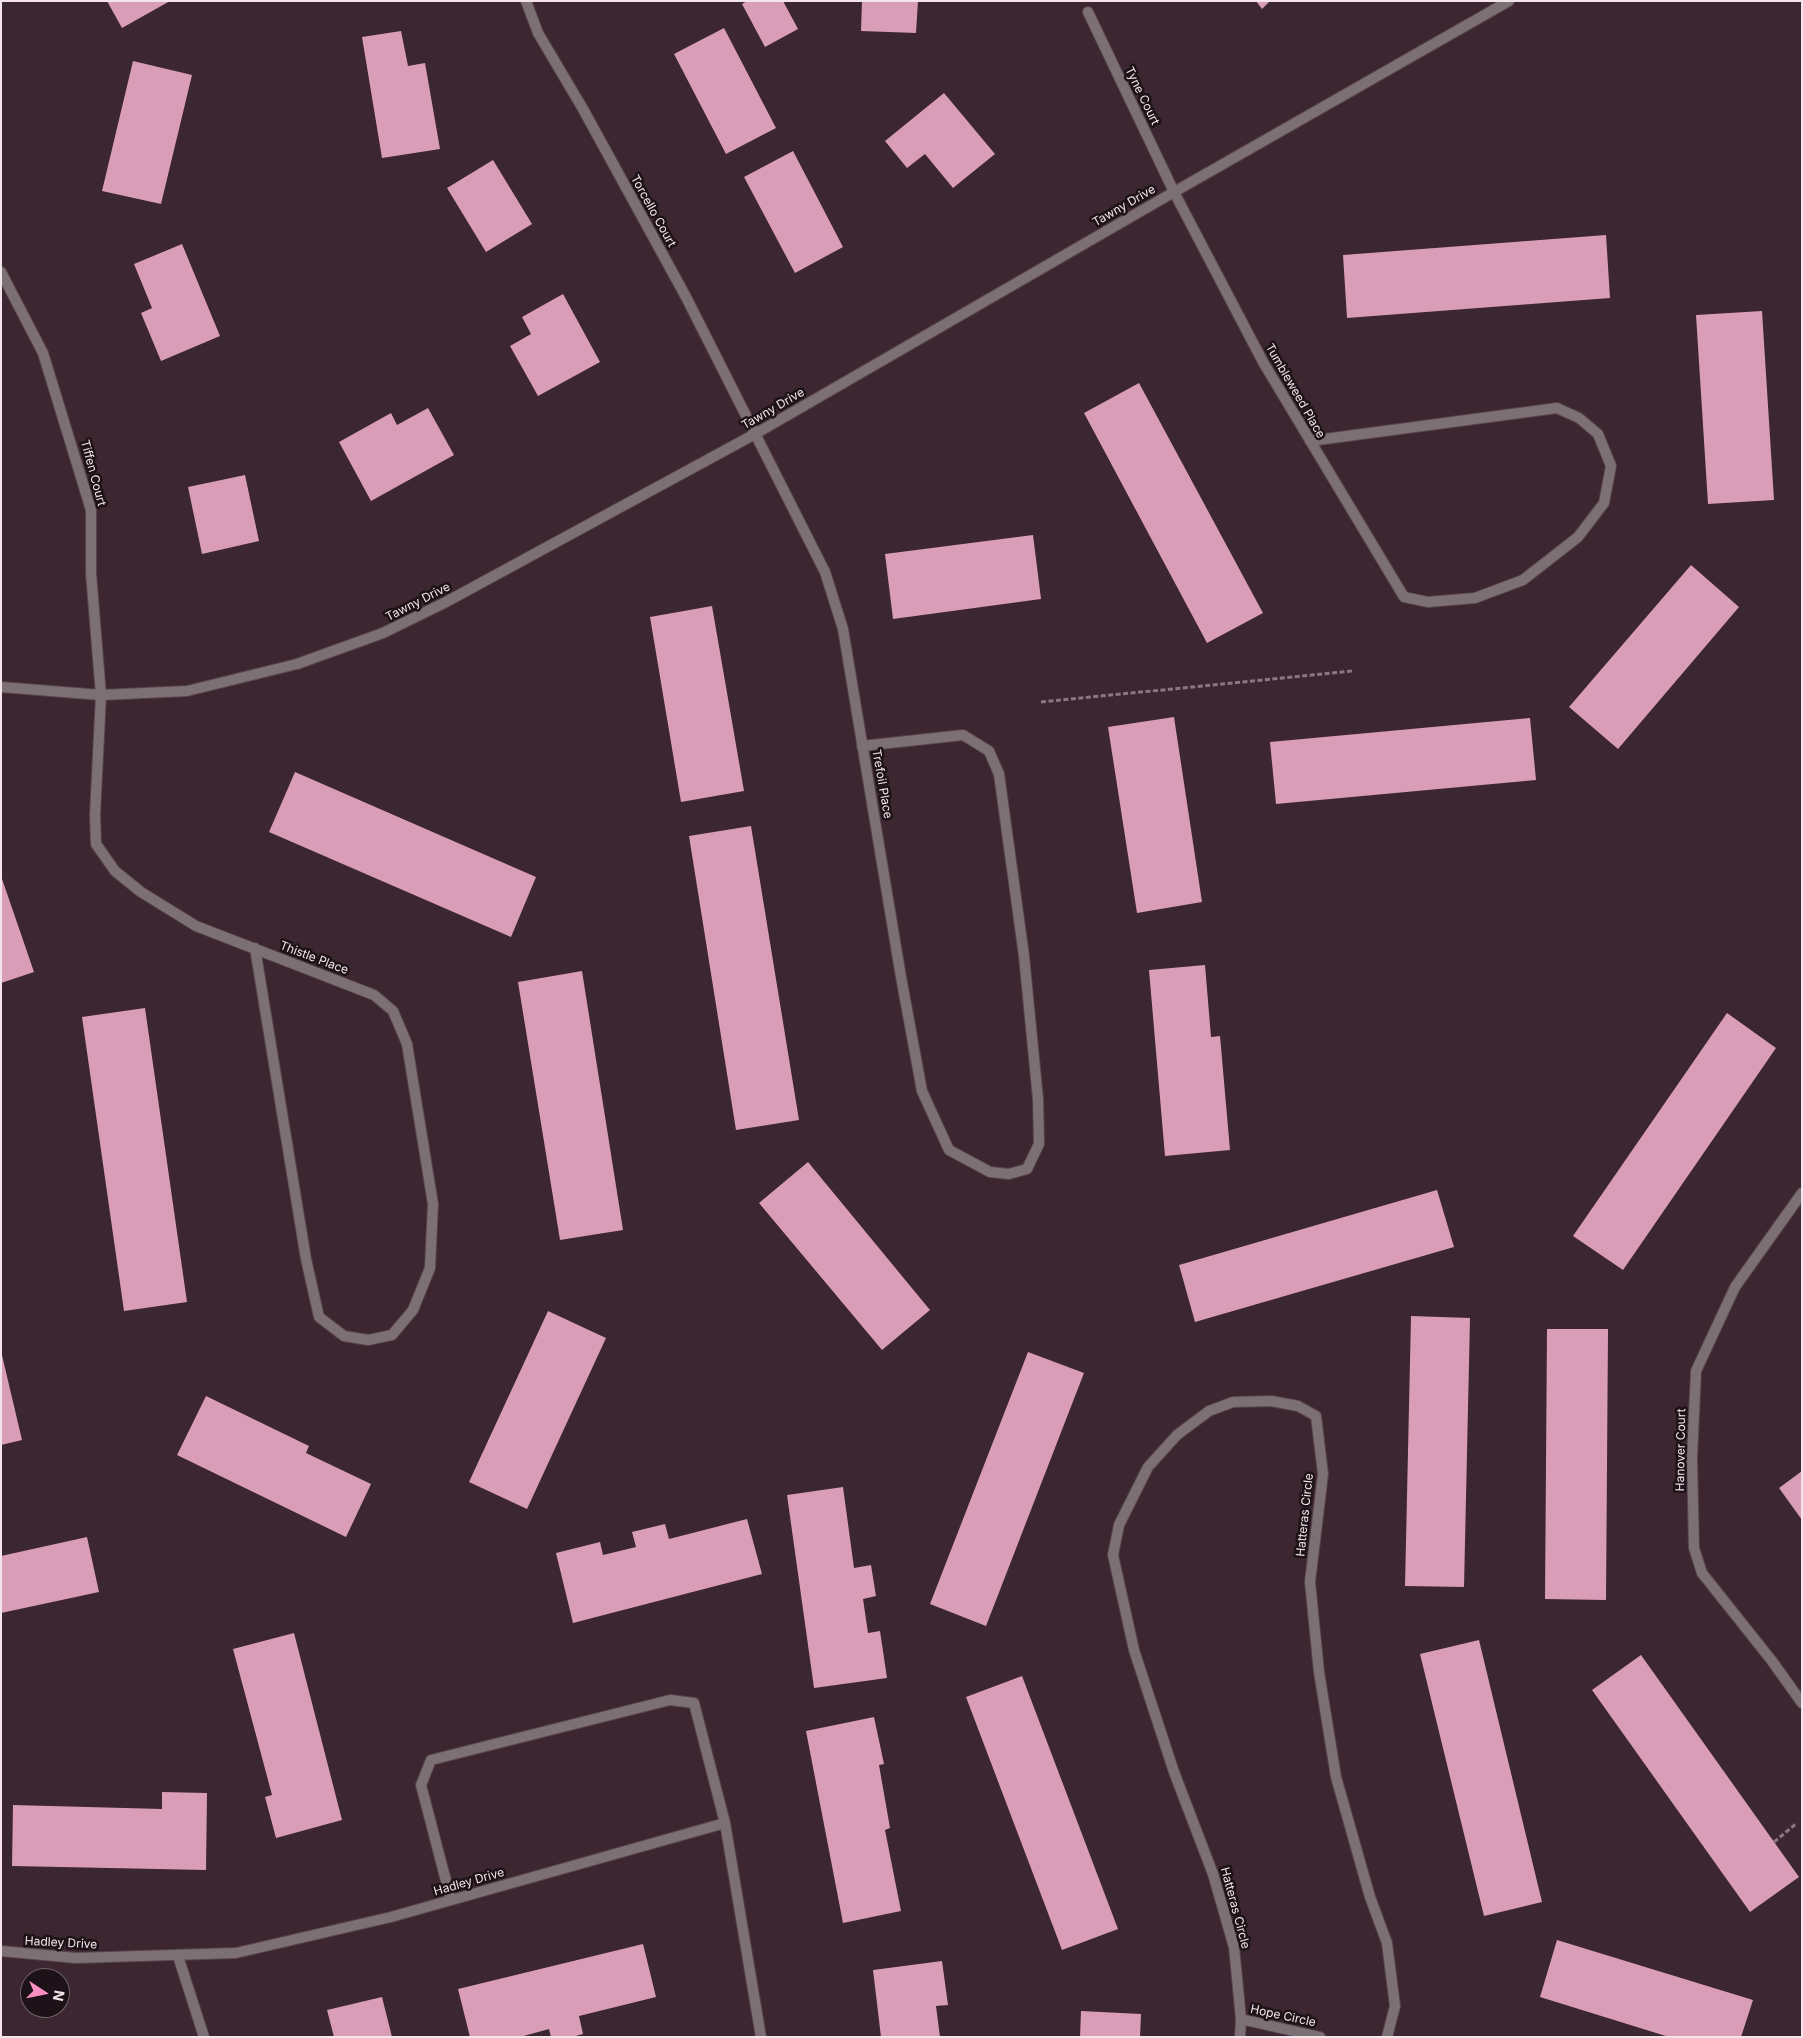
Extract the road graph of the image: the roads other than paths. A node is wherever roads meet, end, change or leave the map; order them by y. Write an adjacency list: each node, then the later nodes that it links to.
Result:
1 (526, 1): 6 (street, Torcello Court)
2 (1509, 1): 4 (street, Tawny Drive)
3 (1088, 12): 4 (street, Tyne Court)
4 (1174, 192): 6 (street, Tawny Drive); 7 (street, Tumbleweed Place)
5 (1, 272): 9 (street, Tiffen Court)
6 (755, 434): 9 (street, Tawny Drive); 10 (street, Trefoil Place)
7 (1310, 441): 7 (street, Tumbleweed Place)
8 (1, 687): 9 (street, Tawny Drive)
9 (101, 695): 11 (street, Thistle Place)
10 (862, 746): 10 (street, Trefoil Place)
11 (256, 948): 11 (street, Thistle Place)
12 (1802, 1194): 13 (street, Hanover Court)
13 (1802, 1703)
14 (724, 1823): 15 (street, Hadley Drive); 15 (street); 20 (street)
15 (451, 1900): 17 (street, Hadley Drive)
16 (1, 1951): 17 (street, Hadley Drive)
17 (178, 1956): 19 (street)
18 (1241, 2019): 21 (street, Hatteras Circle); 22 (street, Hope Circle); 23 (street, Hatteras Circle)
19 (204, 2037)
20 (761, 2037)
21 (1240, 2037)
22 (1320, 2037)
23 (1387, 2037)

